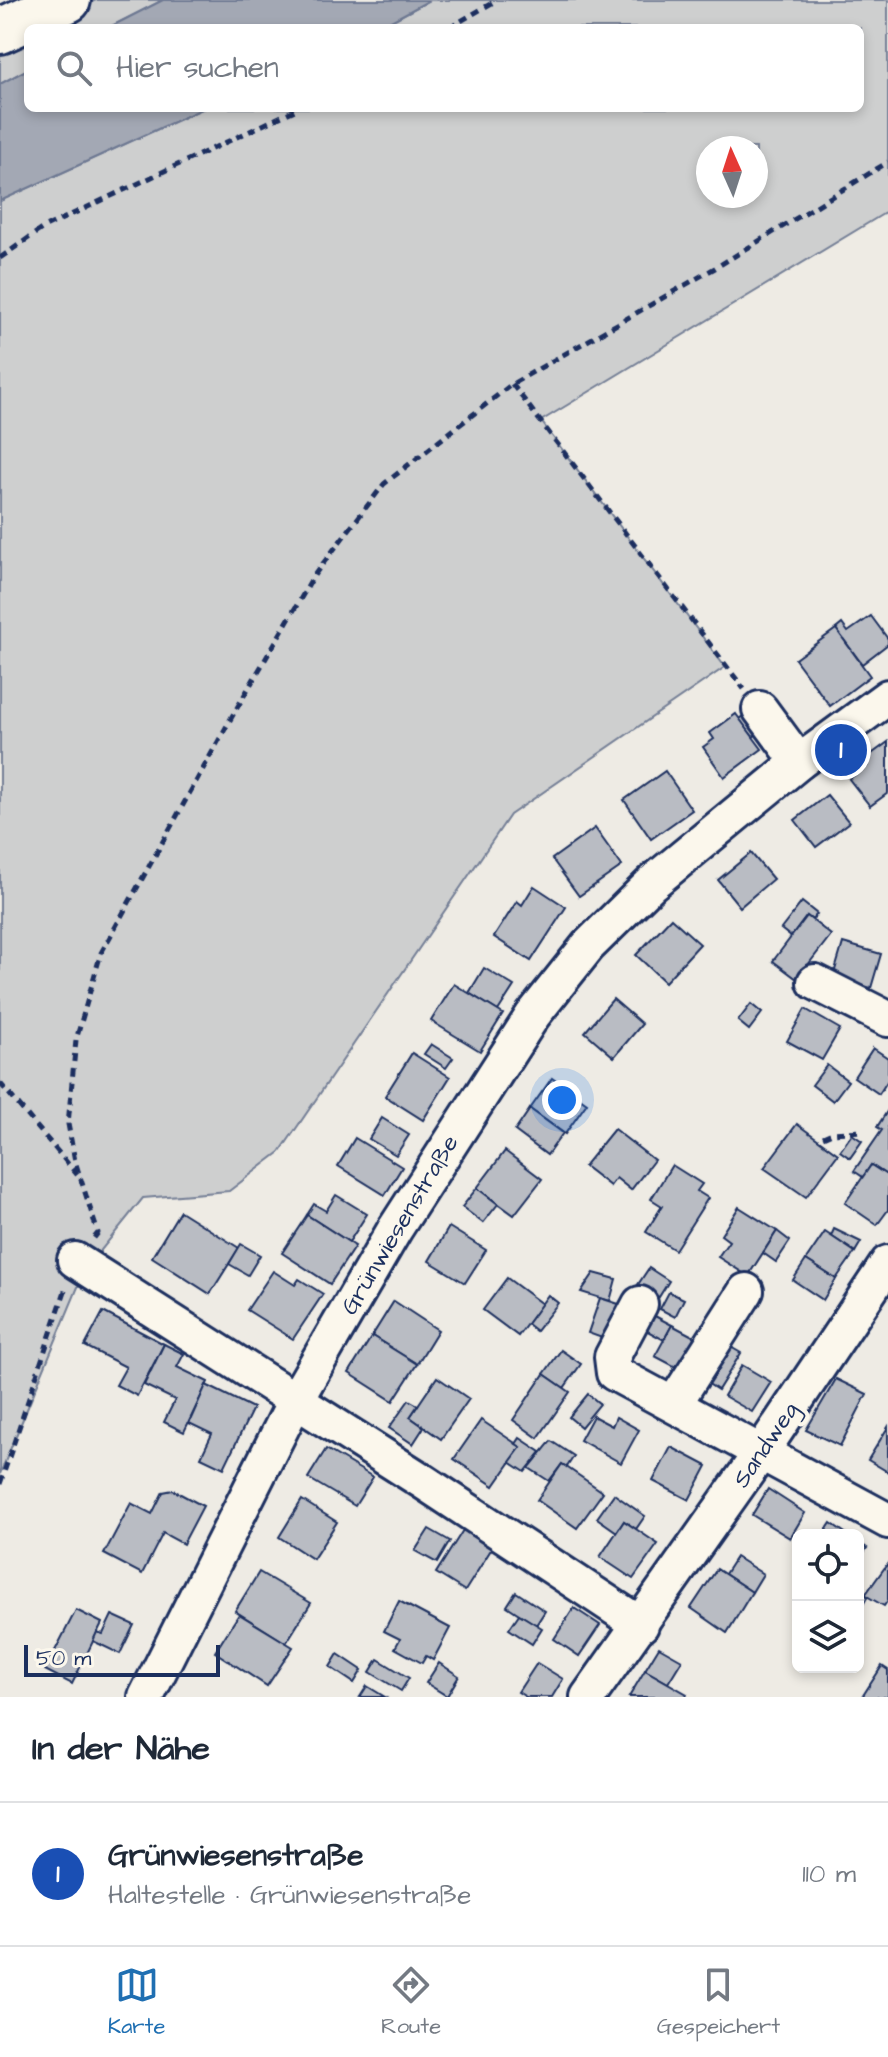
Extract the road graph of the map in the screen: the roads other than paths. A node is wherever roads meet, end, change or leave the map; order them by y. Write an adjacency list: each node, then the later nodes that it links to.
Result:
1 (68, 0): 2 (main road)
2 (0, 31)
3 (888, 697): 5 (street, Grünwiesenstraße)
4 (760, 709): 5 (street)
5 (799, 762): 12 (street, Grünwiesenstraße)
6 (815, 982): 7 (street)
7 (888, 1019)
8 (75, 1260): 12 (street)
9 (888, 1263): 14 (street, Sandweg)
10 (746, 1291): 13 (street)
11 (640, 1304): 13 (street)
12 (296, 1399): 16 (street); 17 (street, Grünwiesenstraße)
13 (674, 1404): 14 (street)
14 (762, 1451): 15 (street); 16 (street, Sandweg)
15 (888, 1521)
16 (641, 1625): 18 (street, Sandweg)
17 (146, 1697)
18 (588, 1697)

